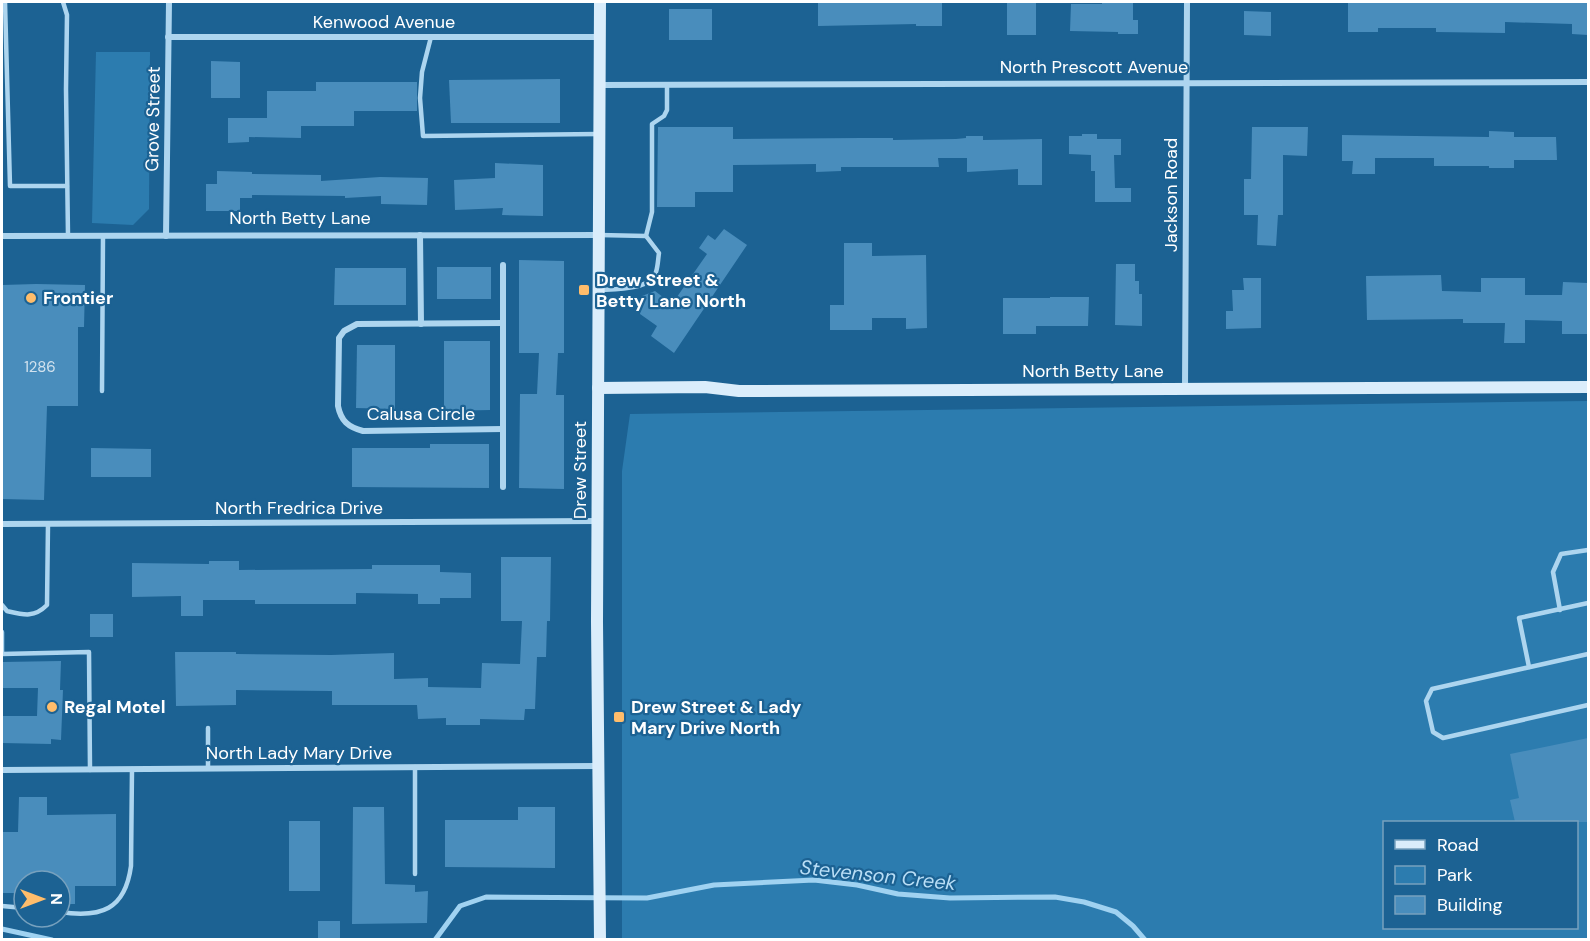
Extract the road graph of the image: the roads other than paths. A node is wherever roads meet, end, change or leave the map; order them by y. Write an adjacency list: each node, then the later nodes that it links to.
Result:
1 (5, 2): 14 (lane)
2 (63, 2): 14 (lane)
3 (169, 2): 6 (street, Grove Street)
4 (600, 2): 8 (street, Drew Street)
5 (1187, 2): 9 (street, Jackson Road)
6 (168, 37): 7 (street, Kenwood Avenue); 20 (street, Grove Street)
7 (431, 37): 8 (street, Kenwood Avenue); 13 (lane)
8 (600, 37): 11 (street, Drew Street)
9 (1186, 82): 10 (street, North Prescott Avenue); 12 (street, North Prescott Avenue); 28 (street, Jackson Road)
10 (1588, 82)
11 (600, 85): 12 (street, North Prescott Avenue); 13 (street, Drew Street)
12 (668, 85): 21 (lane)
13 (600, 134): 16 (street, Drew Street)
14 (68, 186): 18 (lane)
15 (420, 235): 16 (street, North Betty Lane); 20 (street, North Betty Lane); 25 (street)
16 (599, 235): 21 (lane); 23 (street, Drew Street)
17 (2, 236): 18 (street, North Betty Lane)
18 (68, 236): 19 (street, North Betty Lane)
19 (103, 236): 20 (street, North Betty Lane); 29 (lane)
20 (166, 236)
21 (646, 236): 23 (lane)
22 (503, 265): 24 (street)
23 (599, 290): 27 (street, Drew Street)
24 (503, 323): 25 (street, Calusa Circle); 30 (street)
25 (421, 324): 30 (street, Calusa Circle)
26 (1588, 387): 28 (street, North Betty Lane)
27 (598, 388): 28 (street, North Betty Lane); 32 (street, Drew Street)
28 (1185, 389)
29 (102, 391)
30 (503, 429): 31 (street)
31 (503, 487)
32 (598, 521): 34 (street, North Fredrica Drive); 45 (street, Drew Street)
33 (2, 524): 34 (street, North Fredrica Drive)
34 (48, 524): 37 (lane)
35 (1588, 550): 38 (lane)
36 (1588, 603): 38 (lane)
37 (2, 605)
38 (1560, 610): 42 (lane)
39 (2, 632): 40 (lane)
40 (2, 654): 50 (lane)
41 (1588, 654): 42 (lane)
42 (1528, 666): 43 (lane)
43 (1588, 705)
44 (208, 728): 47 (lane)
45 (597, 766): 46 (street, North Lady Mary Drive); 53 (street, Drew Street)
46 (415, 767): 47 (street, North Lady Mary Drive); 51 (lane)
47 (208, 768): 48 (street, North Lady Mary Drive)
48 (132, 769): 50 (street, North Lady Mary Drive); 52 (lane)
49 (2, 770): 50 (street, North Lady Mary Drive)
50 (90, 770)
51 (415, 874)
52 (72, 914)
53 (600, 935)

